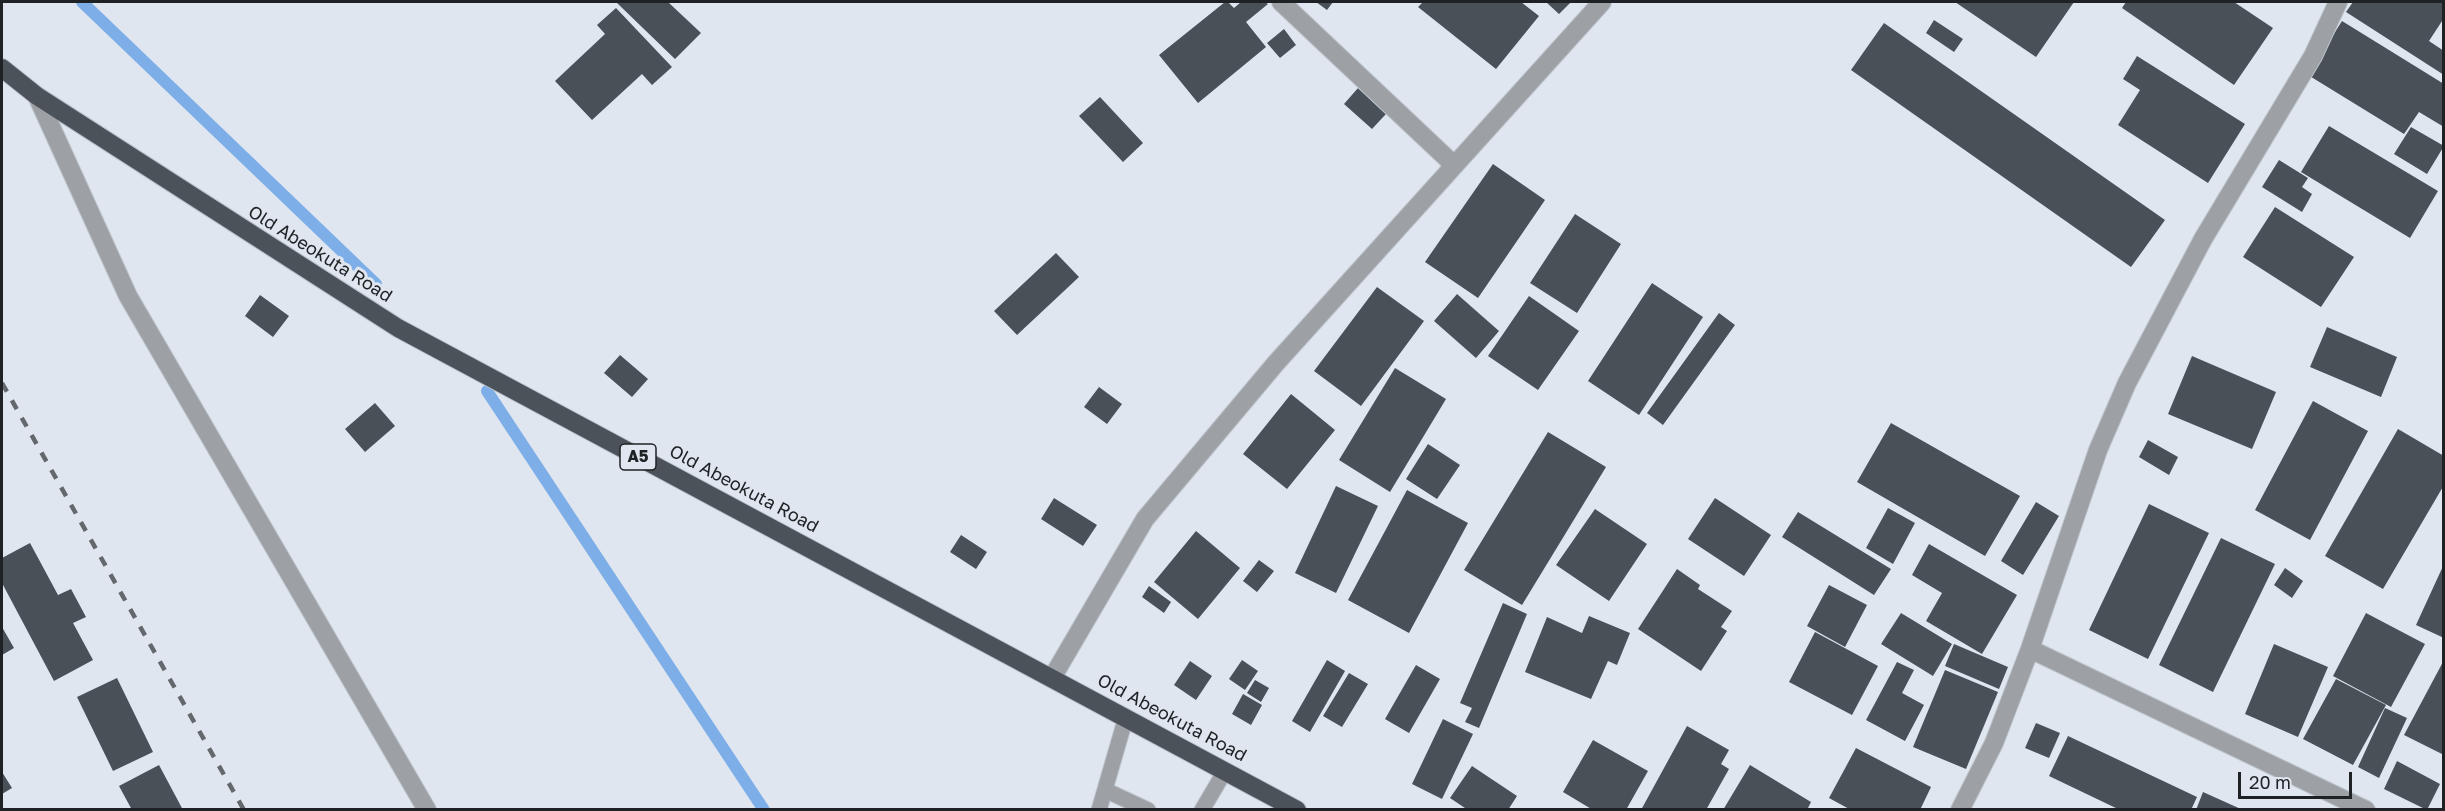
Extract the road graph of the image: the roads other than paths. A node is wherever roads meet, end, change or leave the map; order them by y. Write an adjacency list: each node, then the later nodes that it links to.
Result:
1 (1281, 2): 6 (street)
2 (1602, 2): 6 (street)
3 (2338, 2): 7 (street)
4 (2, 68): 5 (highway, Old Abeokuta Road / A5)
5 (37, 96): 8 (highway, Old Abeokuta Road / A5); 12 (street)
6 (1454, 165): 8 (street)
7 (2030, 649): 17 (street); 18 (street)
8 (1052, 678): 9 (highway, Old Abeokuta Road / A5)
9 (1126, 717): 10 (highway, Old Abeokuta Road / A5); 11 (lane)
10 (1225, 771): 15 (lane); 16 (highway, Old Abeokuta Road / A5)
11 (1105, 790): 13 (lane); 14 (lane)
12 (427, 810)
13 (1099, 810)
14 (1148, 810)
15 (1203, 810)
16 (1297, 810)
17 (1960, 810)
18 (2366, 810)

